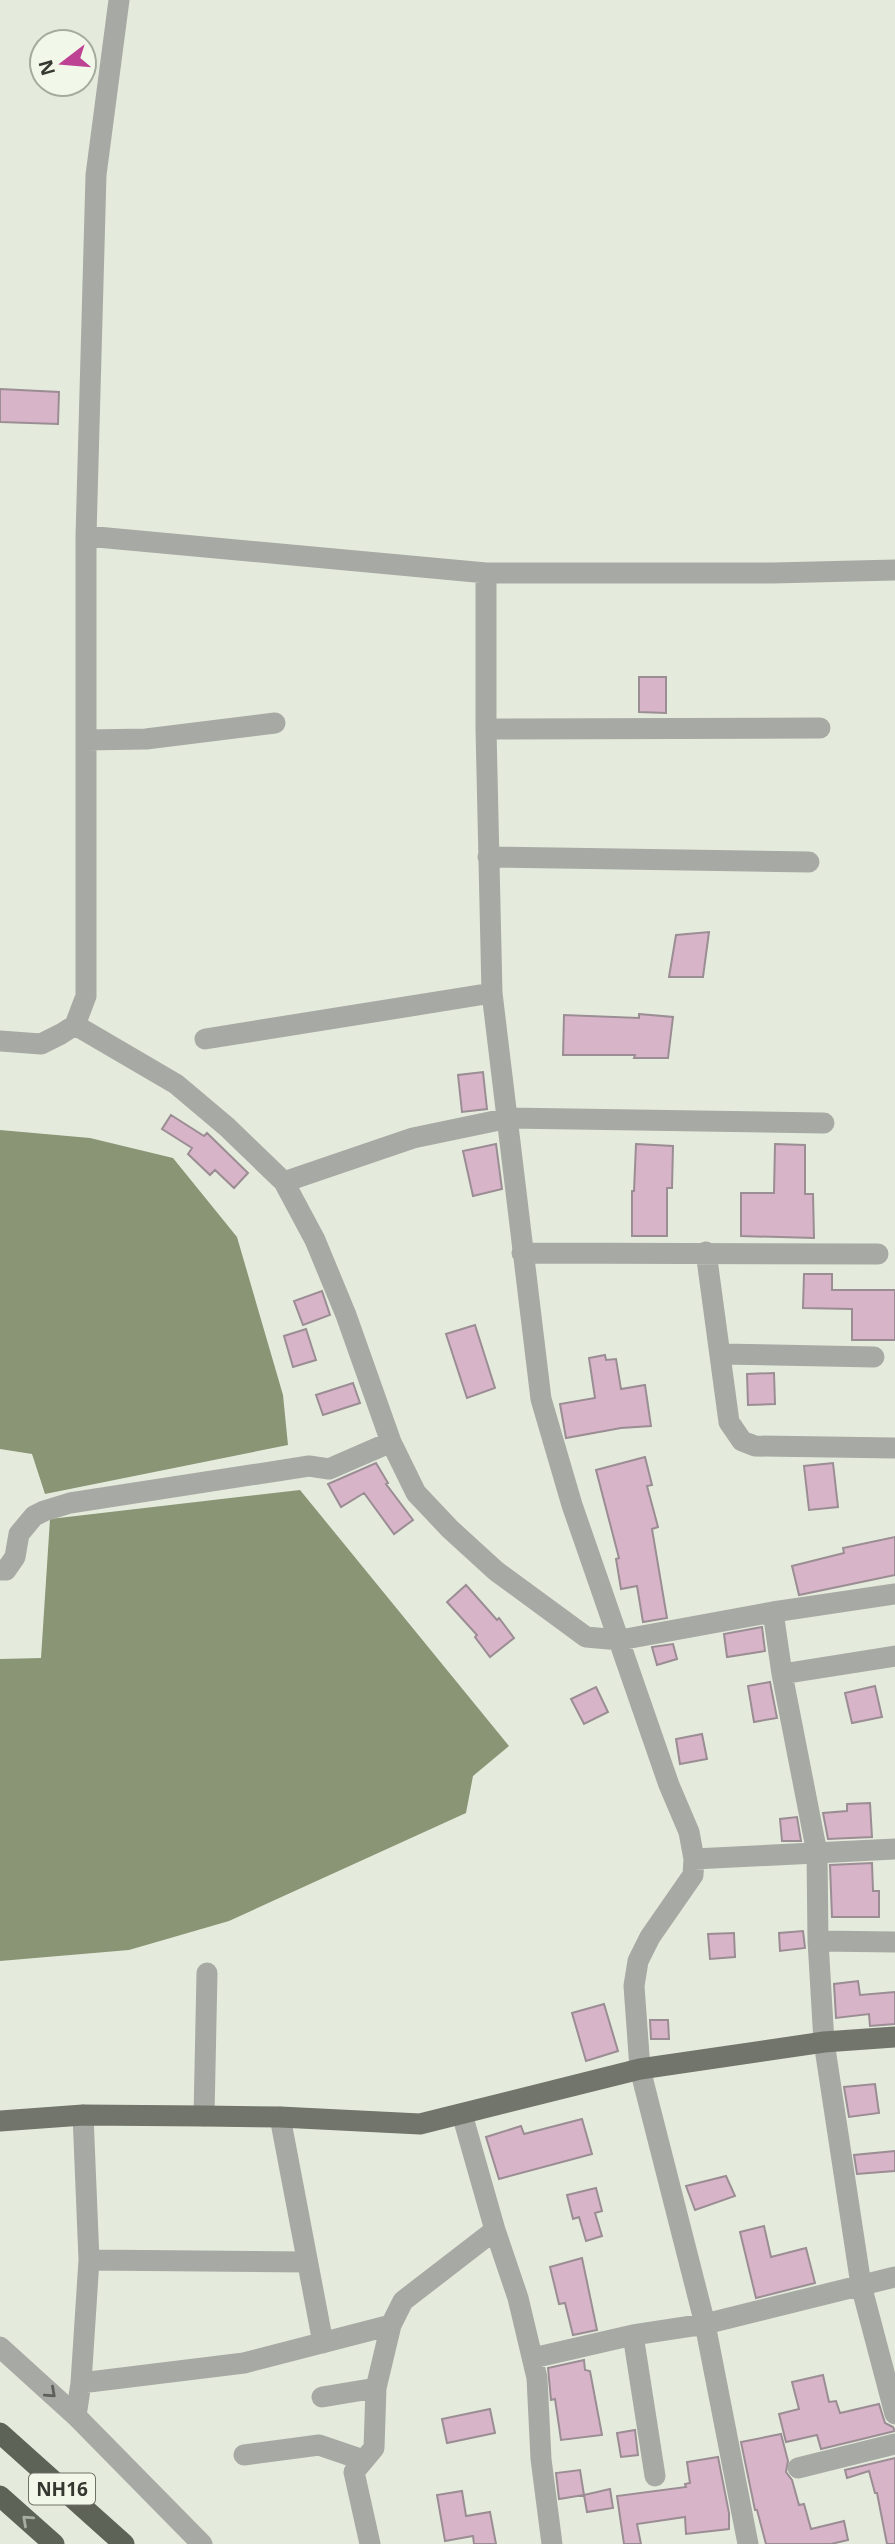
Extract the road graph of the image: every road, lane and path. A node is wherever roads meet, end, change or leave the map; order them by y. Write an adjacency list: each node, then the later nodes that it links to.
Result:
1 (119, 0): 2 (street)
2 (86, 536): 4 (street); 8 (street)
3 (895, 570): 4 (street)
4 (486, 573): 7 (street)
5 (275, 723): 8 (street)
6 (820, 728): 7 (street)
7 (485, 729): 9 (street)
8 (86, 740): 12 (street)
9 (488, 857): 10 (street); 11 (street)
10 (809, 862)
11 (492, 993): 13 (street); 15 (street)
12 (75, 1025): 14 (street); 17 (street)
13 (205, 1040)
14 (0, 1041)
15 (509, 1118): 16 (street); 17 (street); 19 (street)
16 (824, 1124)
17 (284, 1182): 23 (street)
18 (706, 1252): 19 (street); 20 (street); 21 (street)
19 (522, 1253): 28 (street)
20 (878, 1254)
21 (720, 1354): 22 (street); 24 (street)
22 (874, 1357)
23 (391, 1442): 25 (street); 28 (street)
24 (895, 1448)
25 (0, 1570)
26 (895, 1594): 27 (street)
27 (773, 1612): 28 (street); 30 (street)
28 (620, 1640): 33 (street)
29 (895, 1657): 30 (street)
30 (782, 1674): 32 (street)
31 (895, 1849): 32 (street)
32 (817, 1853): 33 (street); 34 (street)
33 (694, 1859): 39 (street)
34 (818, 1941): 35 (street); 38 (street)
35 (895, 1942)
36 (207, 1973): 42 (street)
37 (895, 2037): 38 (main road)
38 (824, 2042): 39 (main road); 49 (street)
39 (640, 2069): 40 (main road); 50 (street)
40 (462, 2114): 43 (main road); 45 (street)
41 (83, 2115): 42 (main road); 44 (main road); 46 (street)
42 (204, 2116): 43 (main road)
43 (280, 2117): 47 (street)
44 (0, 2121)
45 (495, 2230): 51 (street); 56 (street)
46 (89, 2260): 47 (street); 57 (street)
47 (307, 2262): 53 (street)
48 (895, 2277): 49 (street)
49 (861, 2285): 50 (street); 55 (street)
50 (705, 2324): 52 (street); 74 (street)
51 (391, 2325): 53 (street); 58 (street)
52 (633, 2335): 56 (street); 67 (street)
53 (323, 2343): 57 (street)
54 (0, 2347): 61 (street, one-way to 61)
55 (887, 2357): 60 (street)
56 (533, 2358): 73 (street)
57 (81, 2383): 61 (street)
58 (376, 2388): 59 (street); 65 (street)
59 (322, 2397)
60 (895, 2414)
61 (76, 2416): 71 (street)
62 (0, 2434): 70 (highway, NH16)
63 (895, 2444): 66 (street)
64 (244, 2455): 65 (street)
65 (363, 2460): 72 (street)
66 (798, 2468)
67 (655, 2476)
68 (0, 2496): 69 (highway, NH16, one-way to 68)
69 (54, 2544)
70 (124, 2544)
71 (202, 2544)
72 (370, 2544)
73 (552, 2544)
74 (748, 2544)

